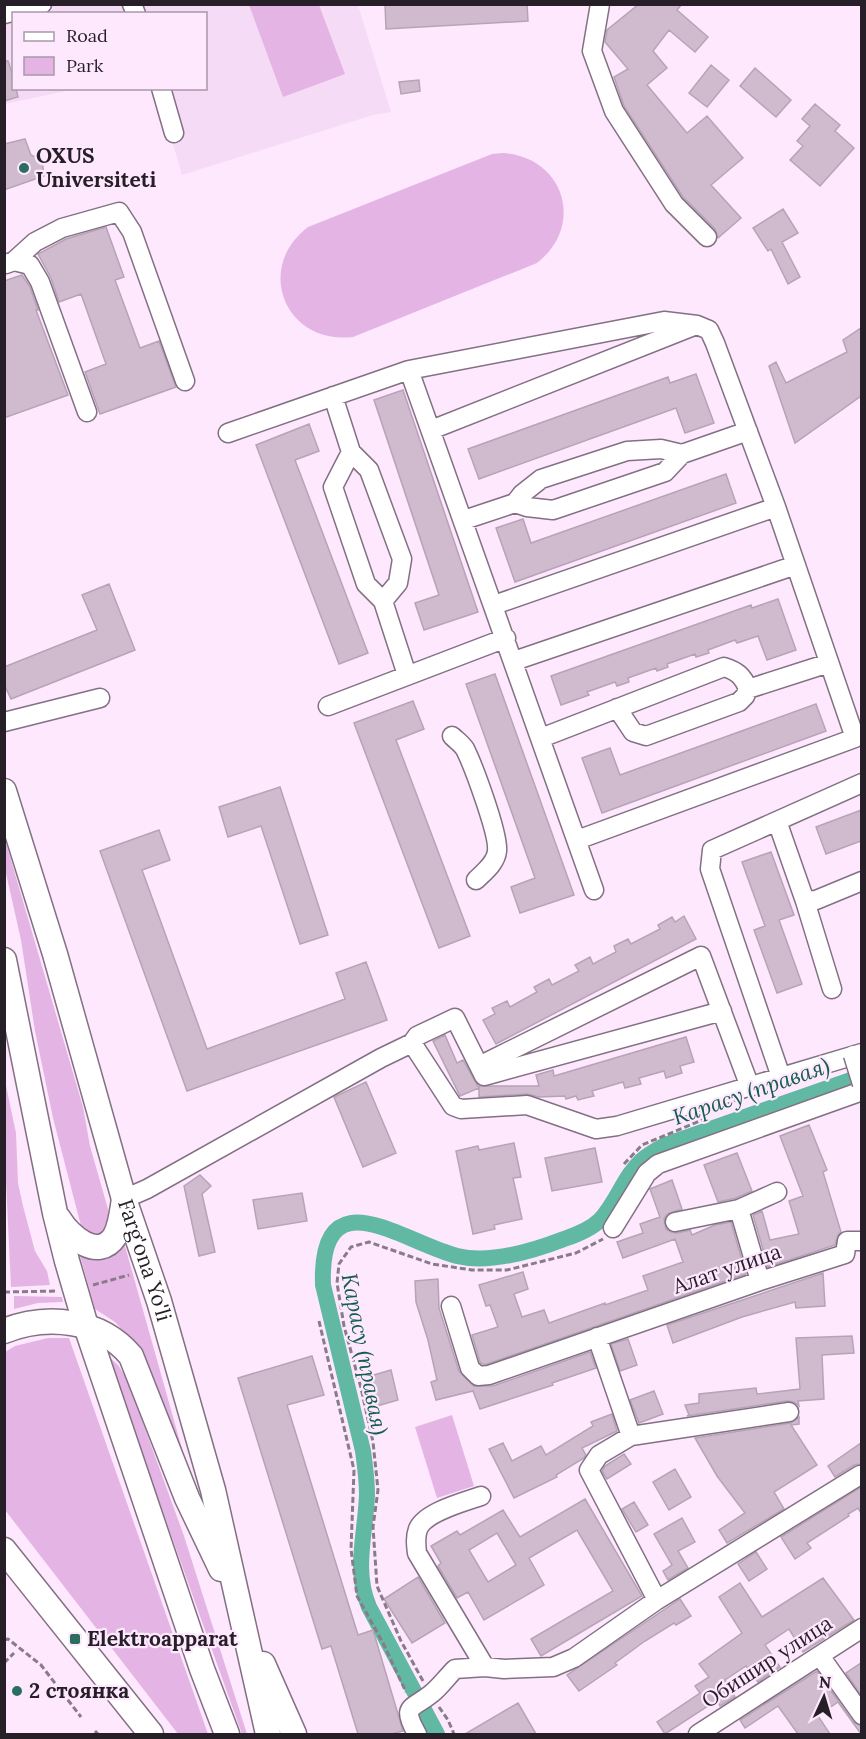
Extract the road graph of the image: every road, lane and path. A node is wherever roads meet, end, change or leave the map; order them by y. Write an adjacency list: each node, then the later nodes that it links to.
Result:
1 (42, 4): 3 (street)
2 (600, 4): 6 (street)
3 (4, 14)
4 (162, 90): 5 (street)
5 (174, 133)
6 (707, 237)
7 (9, 263): 10 (street); 12 (street)
8 (697, 325): 9 (street); 13 (street); 14 (street)
9 (409, 370): 11 (street); 13 (street)
10 (185, 381)
11 (333, 396): 15 (street); 16 (street)
12 (87, 412)
13 (431, 430): 20 (street)
14 (748, 431): 17 (street); 19 (street)
15 (228, 433)
16 (351, 452): 22 (street); 22 (street)
17 (682, 454): 18 (street); 18 (street)
18 (515, 503): 20 (street)
19 (776, 507): 21 (street); 23 (street)
20 (464, 520): 23 (street)
21 (796, 565): 25 (street); 26 (street)
22 (384, 601): 27 (street)
23 (494, 605): 24 (street)
24 (506, 638): 25 (street); 27 (street)
25 (514, 661): 34 (street)
26 (829, 663): 28 (street); 38 (street)
27 (407, 675): 30 (street)
28 (748, 689): 31 (street); 31 (street)
29 (100, 698): 32 (street)
30 (328, 706)
31 (617, 708): 34 (street)
32 (4, 722)
33 (452, 736): 39 (street)
34 (541, 738): 38 (street)
35 (861, 783): 37 (street)
36 (4, 791): 54 (main road, Farg'ona Yo'li)
37 (777, 821): 42 (street); 49 (street)
38 (577, 840): 41 (street)
39 (476, 880)
40 (861, 881): 42 (street)
41 (594, 890)
42 (805, 901): 44 (street)
43 (4, 960): 56 (main road)
44 (832, 989)
45 (722, 1011): 48 (street); 48 (street); 51 (street)
46 (412, 1043): 48 (street); 51 (street); 54 (street)
47 (857, 1054): 49 (street); 50 (street, bridge)
48 (479, 1065)
49 (781, 1077): 51 (street)
50 (861, 1084)
51 (750, 1086)
52 (861, 1091): 58 (street)
53 (777, 1192): 55 (street)
54 (124, 1200): 56 (main road); 76 (main road, Farg'ona Yo'li)
55 (738, 1209): 57 (street); 61 (street)
56 (55, 1213): 67 (main road)
57 (675, 1222)
58 (613, 1228): 83 (path)
59 (861, 1241): 61 (street, Алат улица)
60 (134, 1273): 62 (path)
61 (760, 1281): 69 (street, Алат улица)
62 (89, 1286)
63 (58, 1290): 64 (path)
64 (4, 1292)
65 (451, 1306): 69 (street, Алат улица)
66 (319, 1321): 84 (path)
67 (86, 1326): 68 (main road); 76 (main road); 89 (main road)
68 (4, 1331)
69 (597, 1337): 71 (street)
70 (789, 1412): 71 (street)
71 (631, 1436): 75 (street)
72 (860, 1475): 75 (street)
73 (481, 1496): 82 (street)
74 (4, 1550): 88 (main road)
75 (657, 1600): 82 (street)
76 (240, 1611): 90 (main road, Farg'ona Yo'li); 91 (main road)
77 (861, 1628): 80 (street, Обишир улица)
78 (4, 1640): 86 (path)
79 (14, 1653): 81 (path)
80 (820, 1656): 85 (street); 87 (street, Обишир улица)
81 (4, 1663)
82 (485, 1667): 83 (street)
83 (430, 1694): 84 (street); 93 (path)
84 (412, 1705): 92 (street)
85 (861, 1715)
86 (81, 1717)
87 (719, 1729): 94 (street, Обишир улица)
88 (151, 1734)
89 (227, 1734)
90 (268, 1734)
91 (294, 1734)
92 (417, 1734)
93 (454, 1734)
94 (698, 1734)

